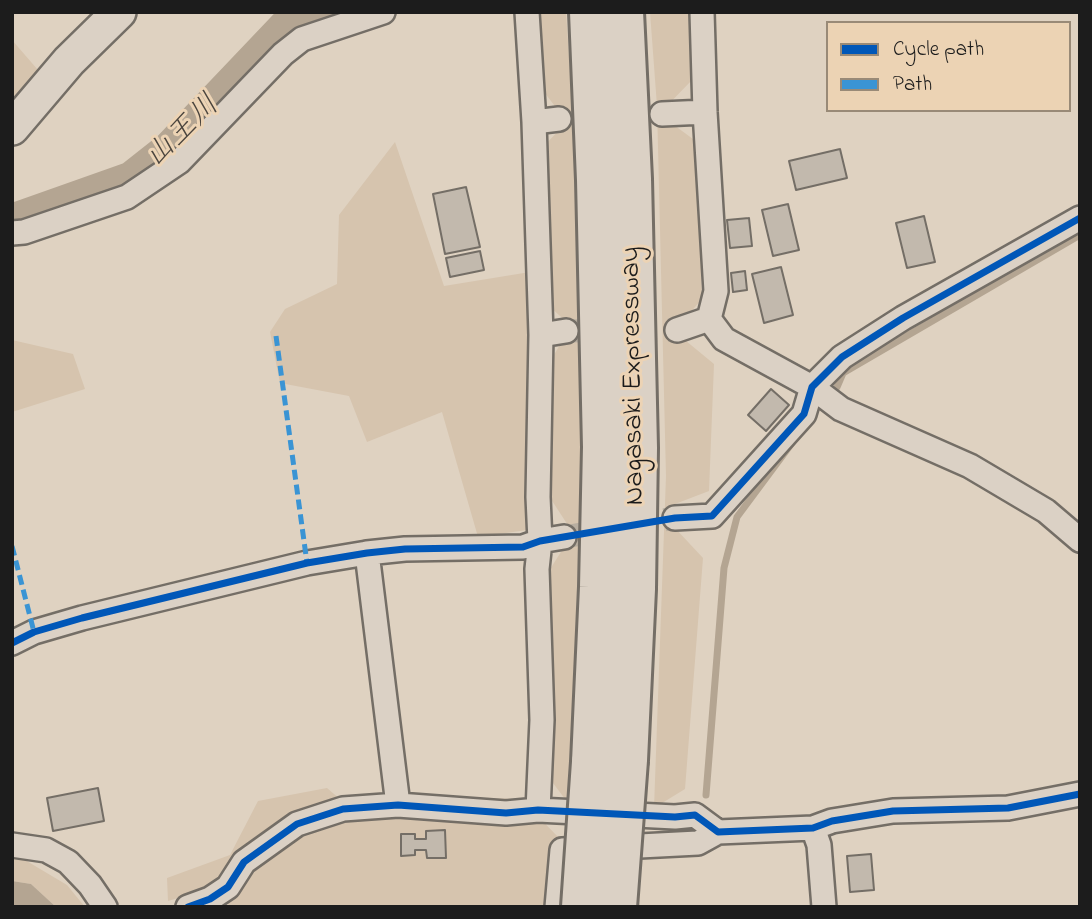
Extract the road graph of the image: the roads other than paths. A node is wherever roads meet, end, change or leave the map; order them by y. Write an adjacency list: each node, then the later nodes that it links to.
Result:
1 (119, 12): 11 (main road)
2 (383, 12): 13 (street)
3 (527, 12): 10 (street)
4 (589, 12): 25 (highway, Nagasaki Expressway)
5 (624, 12): 25 (highway, Nagasaki Expressway)
6 (702, 12): 7 (street)
7 (705, 112): 8 (street); 14 (street)
8 (662, 114)
9 (559, 120): 10 (street)
10 (534, 122): 17 (street)
11 (12, 128)
12 (1080, 218): 18 (street)
13 (12, 233)
14 (709, 319): 15 (street); 18 (street)
15 (677, 330)
16 (566, 331): 17 (street)
17 (541, 335): 22 (street)
18 (812, 387): 19 (street); 21 (street)
19 (675, 518)
20 (564, 537): 22 (street)
21 (1080, 540)
22 (540, 541): 23 (street); 28 (street)
23 (367, 553): 24 (street); 27 (street)
24 (12, 643)
25 (610, 761): 35 (highway, Nagasaki Expressway, bridge); 36 (highway, Nagasaki Expressway, bridge)
26 (1080, 794): 29 (street)
27 (397, 805): 28 (street); 33 (street)
28 (538, 810): 30 (street)
29 (813, 828): 30 (street); 37 (street)
30 (718, 832): 34 (street)
31 (12, 845): 32 (street)
32 (105, 907)
33 (188, 907)
34 (556, 907)
35 (581, 907)
36 (617, 907)
37 (824, 907)

